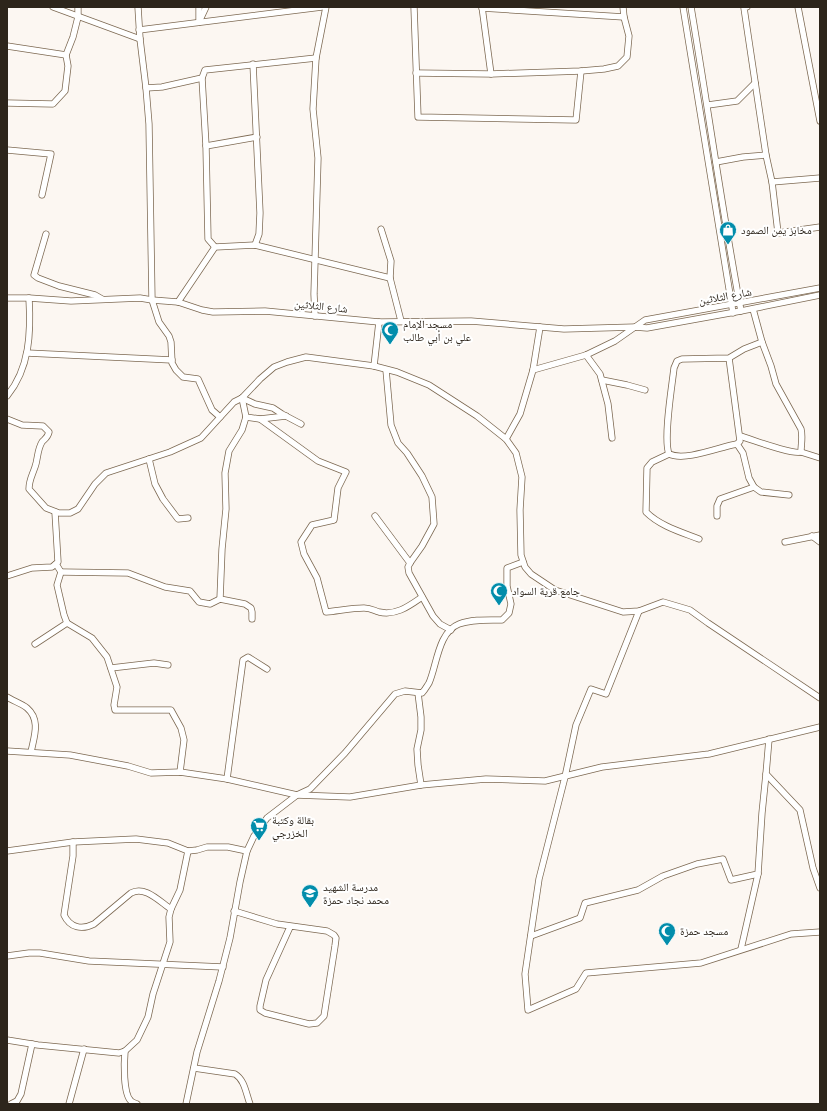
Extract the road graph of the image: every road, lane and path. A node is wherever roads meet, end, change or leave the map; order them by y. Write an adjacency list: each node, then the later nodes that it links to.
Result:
1 (53, 7): 15 (street)
2 (78, 7): 15 (street)
3 (138, 7): 18 (street)
4 (199, 7): 17 (street)
5 (206, 7): 17 (street)
6 (322, 7): 17 (street)
7 (326, 7): 22 (street)
8 (414, 7): 25 (street)
9 (482, 7): 16 (street); 26 (street)
10 (623, 7): 16 (street)
11 (683, 7): 56 (street)
12 (692, 7): 31 (street)
13 (747, 7): 28 (street)
14 (798, 7): 32 (street)
15 (78, 16): 19 (street); 21 (street)
16 (624, 17): 24 (street)
17 (199, 22): 18 (street)
18 (139, 30): 19 (street)
19 (140, 39): 29 (street)
20 (7, 46): 21 (street)
21 (66, 55): 30 (street)
22 (316, 58): 23 (street); 46 (street)
23 (253, 64): 27 (street); 33 (street)
24 (581, 71): 25 (street); 26 (street)
25 (416, 73): 26 (street)
26 (491, 74)
27 (202, 78): 29 (street); 34 (street)
28 (755, 83): 31 (street); 36 (street)
29 (146, 88): 53 (street)
30 (7, 103)
31 (708, 105): 37 (street)
32 (820, 121)
33 (257, 137): 34 (street); 44 (street)
34 (206, 146): 45 (street)
35 (7, 150): 40 (street)
36 (766, 155): 37 (street); 39 (street)
37 (716, 162): 55 (street)
38 (820, 178): 39 (street)
39 (772, 182): 41 (street)
40 (42, 195)
41 (820, 227)
42 (382, 229): 47 (street)
43 (46, 234): 52 (street)
44 (255, 245): 45 (street); 46 (street)
45 (215, 247): 54 (street)
46 (315, 260): 47 (street); 60 (street)
47 (390, 278): 61 (street)
48 (820, 288): 55 (street, شارع الثلاثين)
49 (820, 295): 57 (street, شارع الثلاثين)
50 (7, 298): 51 (street, شارع الثلاثين)
51 (29, 298): 52 (street, شارع الثلاثين); 66 (street)
52 (104, 300): 53 (street, شارع الثلاثين)
53 (152, 300): 54 (street, شارع الثلاثين); 69 (street)
54 (178, 302): 60 (street, شارع الثلاثين)
55 (740, 303): 56 (street, شارع الثلاثين); 58 (street)
56 (731, 305): 59 (street); 64 (street, شارع الثلاثين)
57 (753, 309): 58 (street, شارع الثلاثين); 65 (street)
58 (741, 311): 59 (street, شارع الثلاثين)
59 (733, 313): 64 (street, شارع الثلاثين)
60 (315, 316): 62 (street, شارع الثلاثين)
61 (401, 321): 62 (street, شارع الثلاثين); 63 (street, شارع الثلاثين)
62 (379, 322): 70 (street)
63 (540, 327): 64 (street, شارع الثلاثين); 72 (street)
64 (635, 327): 67 (street)
65 (762, 342): 68 (street); 87 (street)
66 (27, 353): 69 (street); 75 (street)
67 (586, 355): 72 (street); 73 (street)
68 (728, 358): 83 (street); 88 (street)
69 (172, 360): 78 (street)
70 (374, 366): 71 (street); 76 (street)
71 (386, 370): 85 (street); 103 (street)
72 (533, 370): 85 (street)
73 (602, 380): 74 (street); 84 (street)
74 (645, 390)
75 (8, 394)
76 (242, 398): 77 (street); 78 (street); 79 (street)
77 (286, 416): 81 (street); 82 (street)
78 (220, 417): 90 (street)
79 (246, 417): 81 (street); 108 (street)
80 (7, 419): 93 (street)
81 (260, 419): 107 (street)
82 (301, 424)
83 (740, 436): 86 (street); 87 (street)
84 (612, 438)
85 (506, 439): 102 (street)
86 (737, 444): 88 (street); 91 (street)
87 (801, 452): 89 (street)
88 (669, 454): 99 (street)
89 (820, 458)
90 (149, 459): 93 (street); 96 (street)
91 (754, 487): 92 (street); 95 (street)
92 (789, 495)
93 (55, 512): 104 (street)
94 (375, 516): 103 (street)
95 (717, 516)
96 (188, 518)
97 (820, 535): 98 (street)
98 (812, 536): 100 (street); 101 (street)
99 (699, 539)
100 (785, 542)
101 (820, 542)
102 (523, 562): 109 (street); 112 (street)
103 (410, 563): 107 (street)
104 (56, 564): 105 (street); 106 (street)
105 (61, 572): 108 (street); 111 (street)
106 (7, 576)
107 (422, 597): 112 (street)
108 (220, 599): 110 (street)
109 (639, 611): 119 (street); 126 (street)
110 (252, 619)
111 (67, 623): 113 (street); 115 (street)
112 (451, 630): 117 (street)
113 (35, 644)
114 (168, 665): 115 (street)
115 (111, 668): 124 (street)
116 (267, 669): 127 (street)
117 (418, 693): 128 (street); 129 (street)
118 (7, 697): 123 (street)
119 (820, 698)
120 (820, 727): 121 (street)
121 (769, 739): 125 (street); 126 (street)
122 (7, 751): 123 (street)
123 (31, 752): 124 (street)
124 (180, 772): 127 (street)
125 (766, 774): 134 (street); 135 (street)
126 (564, 777): 128 (street); 140 (street)
127 (227, 779): 129 (street)
128 (421, 786): 129 (street)
129 (297, 795): 131 (street)
130 (73, 842): 132 (street); 133 (street); 136 (street)
131 (247, 850): 133 (street); 137 (street)
132 (7, 851)
133 (188, 851): 136 (street)
134 (758, 874): 140 (street); 141 (street)
135 (820, 888)
136 (171, 909): 143 (street)
137 (234, 911): 138 (street); 144 (street)
138 (290, 927): 138 (street)
139 (820, 932): 141 (street)
140 (531, 936): 141 (street)
141 (741, 949)
142 (7, 956): 143 (street)
143 (164, 964): 144 (street); 148 (street)
144 (223, 967): 149 (street)
145 (7, 1040): 146 (street)
146 (32, 1044): 147 (street); 150 (street)
147 (84, 1050): 148 (street); 151 (street)
148 (125, 1051): 152 (street)
149 (194, 1068): 153 (street); 154 (street)
150 (11, 1104)
151 (69, 1104)
152 (137, 1104)
153 (186, 1104)
154 (250, 1104)

